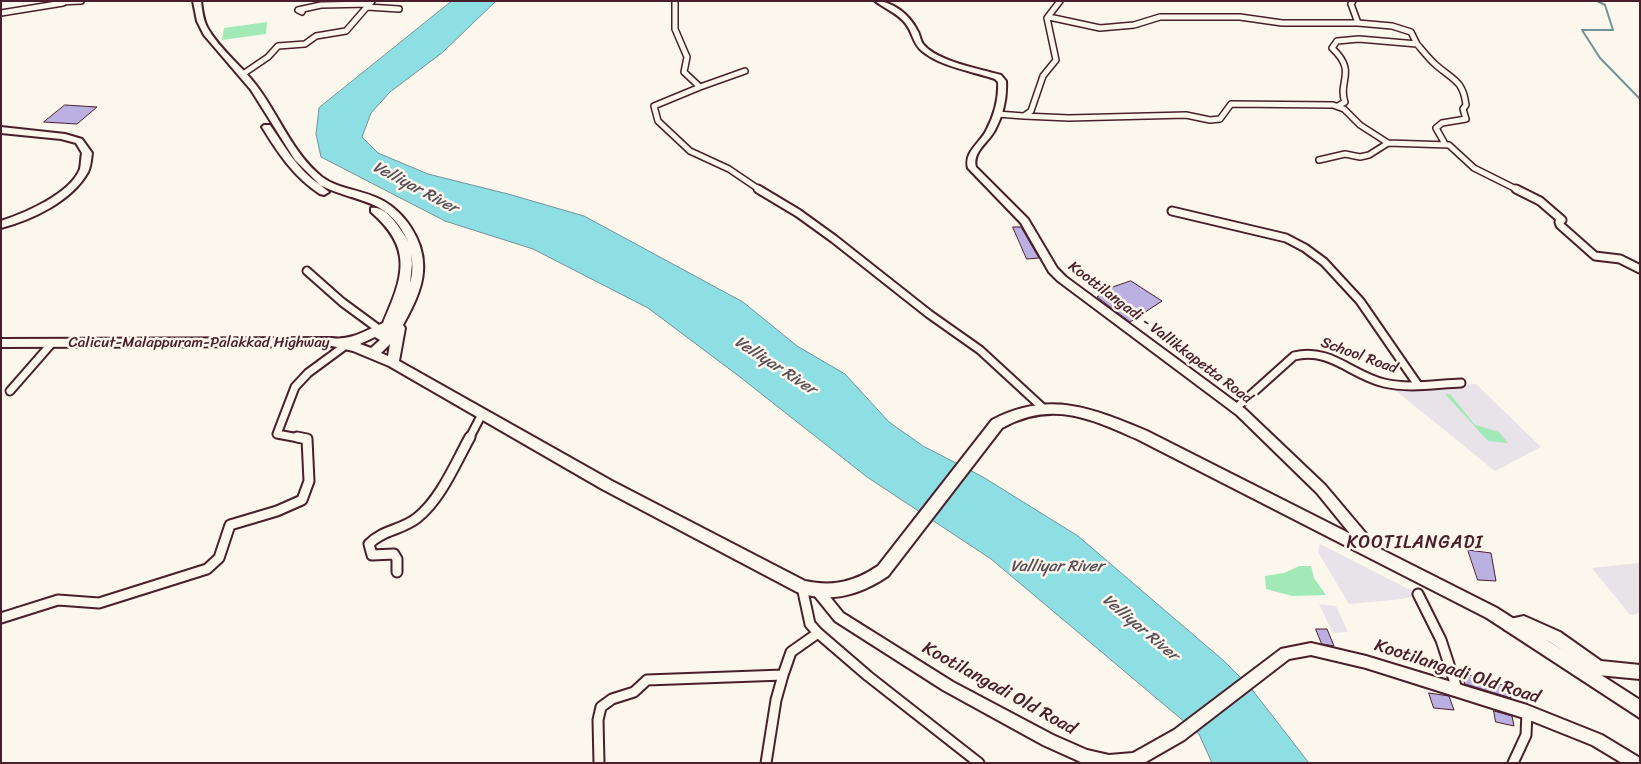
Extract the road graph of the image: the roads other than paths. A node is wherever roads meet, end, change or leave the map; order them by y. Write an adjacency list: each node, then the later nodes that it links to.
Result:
1 (81, 1): 8 (street)
2 (190, 1): 30 (highway)
3 (198, 1): 17 (highway)
4 (675, 1): 18 (street)
5 (878, 1): 20 (main road, Koottilangadi - Vallikkapetta Road)
6 (1060, 1): 13 (street)
7 (1353, 1): 14 (street)
8 (61, 2): 12 (street)
9 (370, 4): 10 (street); 11 (street); 17 (street)
10 (399, 9)
11 (302, 12)
12 (1, 14)
13 (1049, 16): 14 (street); 21 (street)
14 (1358, 23): 15 (street)
15 (1417, 44): 19 (street); 24 (street)
16 (745, 71): 18 (street)
17 (243, 74): 30 (highway)
18 (700, 87): 40 (street)
19 (1338, 106): 21 (street); 23 (street)
20 (998, 114): 21 (street); 41 (main road, Koottilangadi - Vallikkapetta Road)
21 (1024, 116)
22 (1, 130): 27 (highway)
23 (1388, 143): 24 (street); 25 (street)
24 (1444, 144): 28 (street)
25 (1319, 160)
26 (1172, 211): 38 (street)
27 (1, 225)
28 (1640, 269)
29 (306, 270): 30 (street)
30 (390, 325): 31 (highway); 35 (highway); 36 (highway)
31 (332, 342): 33 (highway, Calicut-Malappuram-Palakkad Highway); 34 (highway, Calicut-Malappuram-Palakkad Highway)
32 (1, 343): 33 (highway, Calicut-Malappuram-Palakkad Highway)
33 (52, 343): 39 (street)
34 (346, 345): 35 (highway, Calicut-Malappuram-Palakkad Highway); 48 (street)
35 (368, 353): 36 (highway, Calicut-Malappuram-Palakkad Highway)
36 (393, 363): 42 (highway, Calicut-Malappuram-Palakkad Highway)
37 (1461, 383): 38 (street, School Road)
38 (1418, 385): 41 (street, School Road)
39 (10, 391)
40 (1043, 408): 43 (highway); 46 (highway, Calicut-Malappuram-Palakkad Highway)
41 (1236, 408): 43 (main road, Koottilangadi - Vallikkapetta Road)
42 (482, 414): 44 (street); 45 (highway, Calicut-Malappuram-Palakkad Highway)
43 (1370, 548): 49 (highway)
44 (397, 572)
45 (802, 586): 46 (highway, Calicut-Malappuram-Palakkad Highway); 50 (street)
46 (818, 591): 53 (street, Kootilangadi Old Road)
47 (1418, 594): 53 (street)
48 (1, 618)
49 (1510, 625): 51 (main road); 54 (highway)
50 (818, 633): 52 (street); 58 (street)
51 (1640, 672)
52 (783, 675): 56 (street); 57 (street)
53 (1456, 689): 55 (street, Kootilangadi Old Road)
54 (1640, 710)
55 (1527, 712): 59 (street); 60 (street, Kootilangadi Old Road)
56 (599, 763)
57 (766, 763)
58 (979, 763)
59 (1513, 763)
60 (1635, 763)

